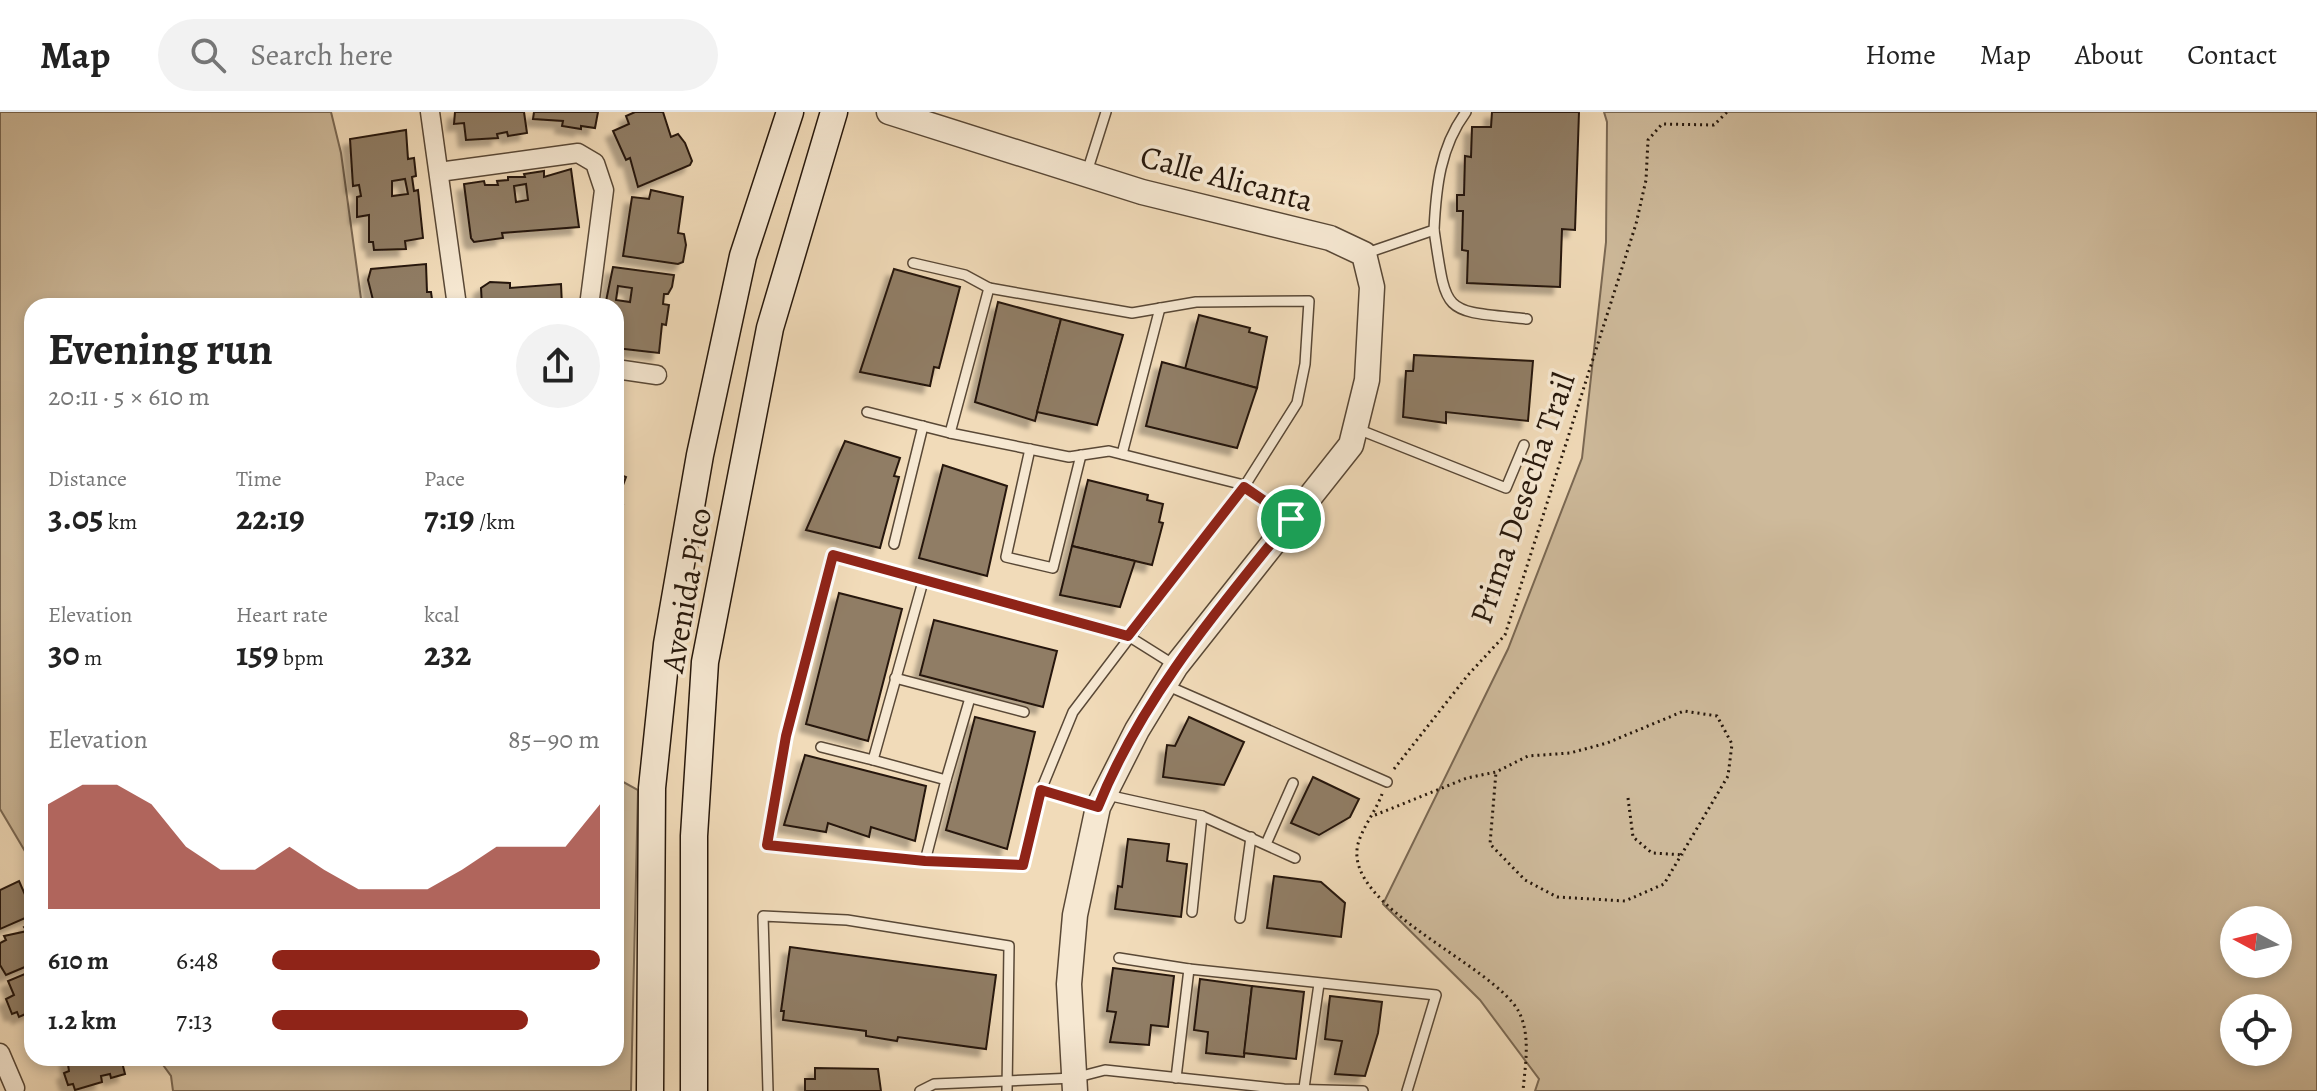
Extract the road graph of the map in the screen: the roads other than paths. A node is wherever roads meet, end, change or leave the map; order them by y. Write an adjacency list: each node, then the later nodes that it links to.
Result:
1 (430, 112): 7 (street)
2 (790, 112): 61 (main road, Avenida Pico)
3 (834, 112): 62 (main road, Avenida Pico)
4 (889, 112): 8 (street, Calle Alicanta)
5 (1106, 112): 8 (lane)
6 (1466, 112): 9 (lane)
7 (439, 172): 13 (street); 14 (street)
8 (1087, 172): 10 (street, Calle Alicanta)
9 (1434, 230): 10 (lane); 16 (lane)
10 (1364, 254): 21 (street)
11 (913, 263): 12 (lane)
12 (989, 288): 15 (lane); 22 (lane)
13 (456, 298)
14 (590, 298)
15 (1160, 308): 25 (lane); 27 (lane)
16 (1527, 319)
17 (624, 370): 18 (street)
18 (657, 375)
19 (867, 412): 20 (lane)
20 (923, 426): 22 (lane); 29 (lane)
21 (1355, 428): 23 (lane); 28 (street)
22 (950, 433): 24 (lane)
23 (1524, 445)
24 (1030, 449): 26 (lane); 26 (lane)
25 (1122, 454): 26 (lane); 27 (lane)
26 (1081, 455)
27 (1244, 487): 28 (lane); 31 (lane)
28 (1291, 519): 32 (street)
29 (894, 544)
30 (924, 578): 31 (lane); 33 (lane); 47 (lane)
31 (1128, 636): 32 (lane); 41 (lane)
32 (1170, 675): 39 (lane); 42 (street)
33 (895, 678): 34 (lane); 37 (lane)
34 (970, 698): 35 (lane); 38 (lane)
35 (1024, 712)
36 (821, 747): 37 (lane)
37 (873, 760): 38 (lane)
38 (946, 780): 47 (lane)
39 (1387, 782)
40 (1293, 783): 45 (lane)
41 (1041, 790): 42 (lane); 47 (lane)
42 (1101, 800): 43 (lane); 55 (street)
43 (1202, 816): 44 (lane); 48 (lane)
44 (1251, 837): 45 (lane); 49 (lane)
45 (1266, 844): 46 (lane)
46 (1295, 858)
47 (925, 861)
48 (1192, 912)
49 (1240, 918)
50 (1119, 958): 51 (lane)
51 (1189, 969): 52 (lane); 54 (lane)
52 (1319, 984): 60 (lane); 66 (lane)
53 (0, 1053): 59 (street)
54 (1176, 1078): 55 (lane); 56 (lane)
55 (1074, 1085): 58 (lane)
56 (1199, 1086): 60 (lane)
57 (964, 1087): 58 (lane); 64 (lane)
58 (1006, 1087): 63 (lane)
59 (15, 1088)
60 (1304, 1088): 65 (lane)
61 (650, 1091)
62 (694, 1091)
63 (768, 1091)
64 (920, 1091)
65 (1363, 1091)
66 (1407, 1091)

